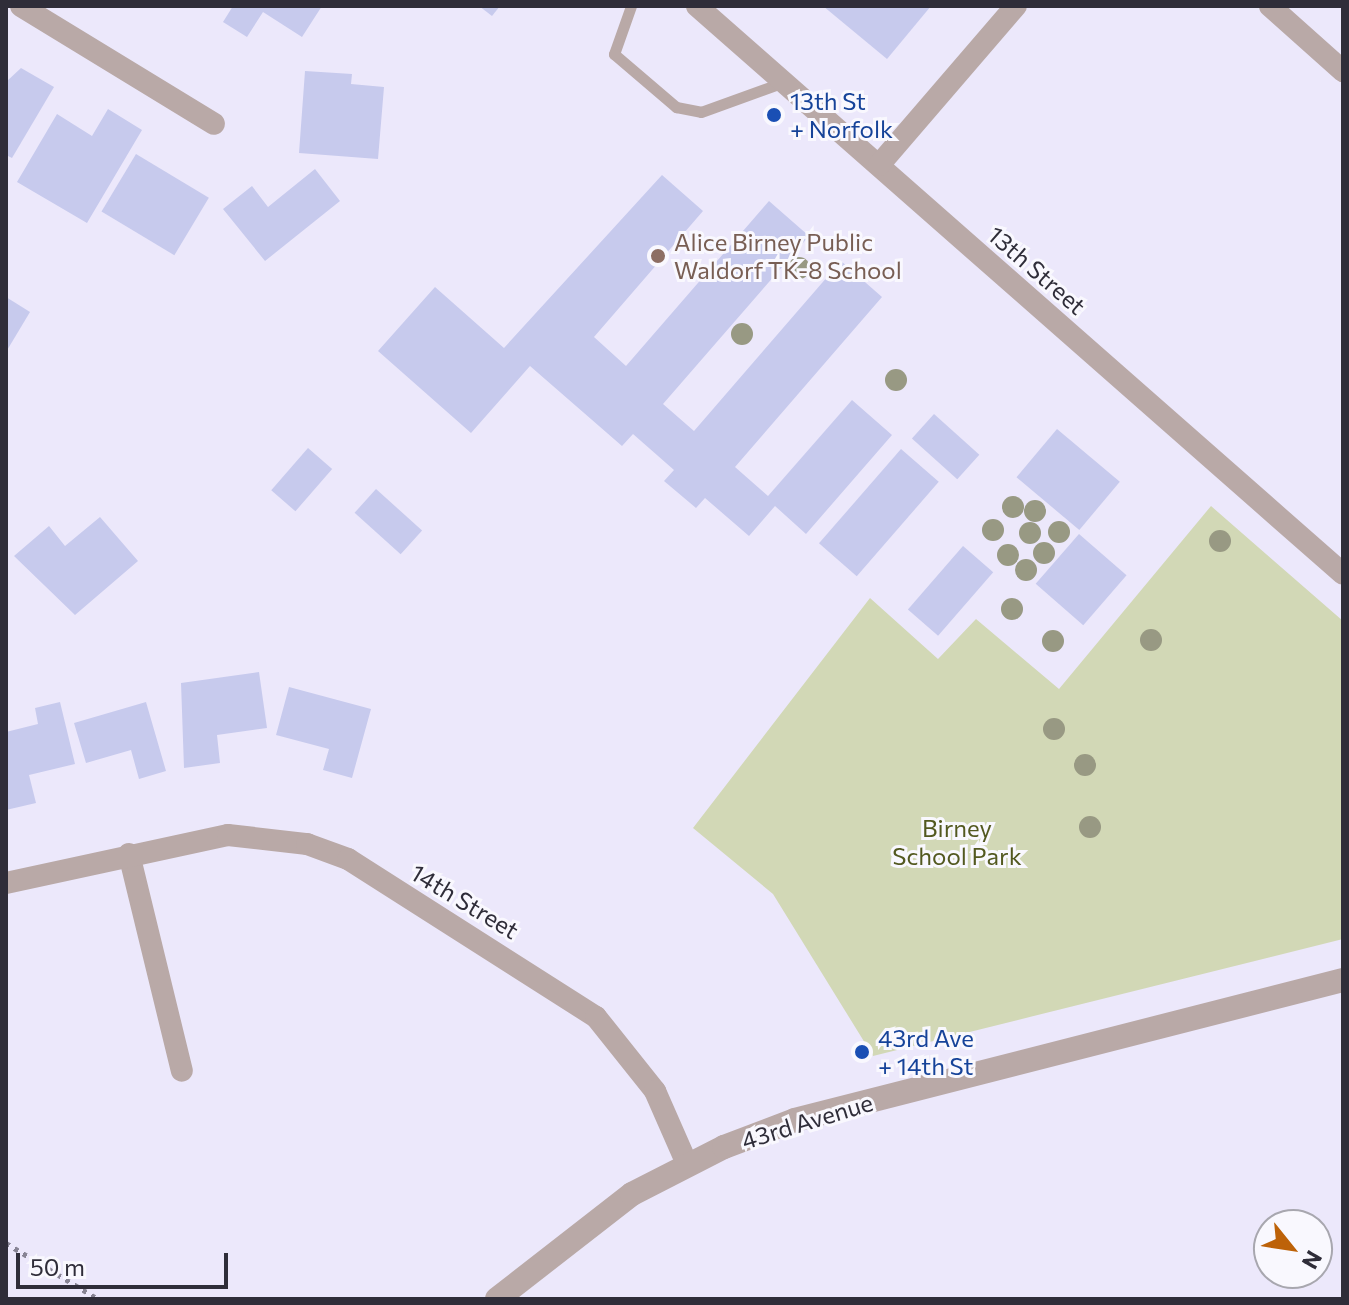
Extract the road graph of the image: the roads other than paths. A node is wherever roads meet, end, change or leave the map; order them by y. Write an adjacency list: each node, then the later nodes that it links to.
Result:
1 (21, 6): 8 (street)
2 (631, 6): 7 (lane)
3 (697, 6): 7 (street, 13th Street)
4 (1016, 6): 9 (street)
5 (1270, 6): 6 (street)
6 (1343, 71)
7 (784, 82): 9 (street, 13th Street)
8 (214, 124)
9 (879, 165): 10 (street, 13th Street)
10 (1343, 574)
11 (129, 854): 12 (street, 14th Street); 14 (street); 15 (street, 14th Street)
12 (6, 883)
13 (1343, 980): 15 (street, 43rd Avenue)
14 (182, 1071)
15 (687, 1164): 16 (street, 43rd Avenue)
16 (497, 1299)

